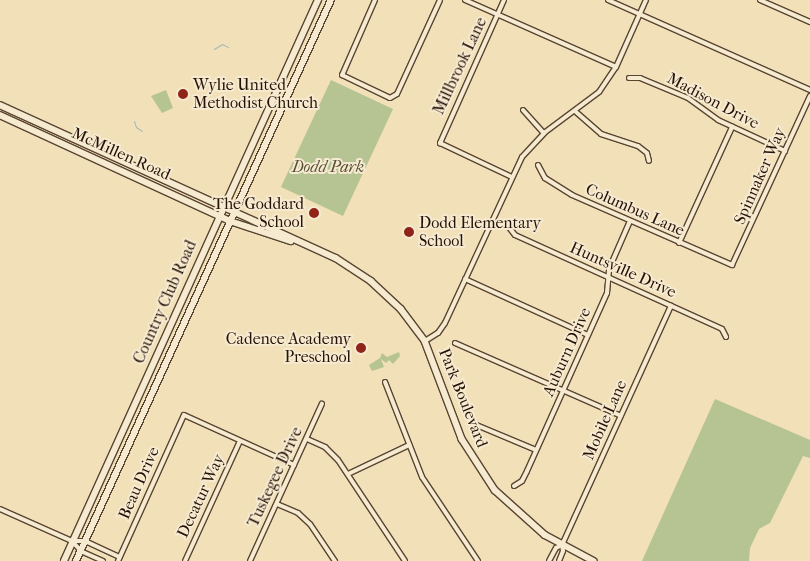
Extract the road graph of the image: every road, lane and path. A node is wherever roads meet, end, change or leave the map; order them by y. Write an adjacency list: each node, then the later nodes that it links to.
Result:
1 (318, 0): 17 (main road, Country Club Road)
2 (331, 0): 18 (main road)
3 (375, 0): 4 (street)
4 (440, 0)
5 (465, 0): 10 (street)
6 (504, 0): 10 (street, Millbrook Lane)
7 (608, 0): 11 (street)
8 (646, 0): 11 (street)
9 (760, 0): 12 (street)
10 (498, 14): 13 (street); 28 (street, Millbrook Lane)
11 (640, 14): 13 (street); 15 (street)
12 (810, 22)
13 (616, 67): 21 (street)
14 (629, 78): 23 (street, Madison Drive)
15 (810, 90)
16 (810, 96): 25 (street, Spinnaker Way)
17 (273, 99): 18 (main road); 29 (main road, Country Club Road)
18 (284, 103): 30 (main road)
19 (0, 105): 29 (main road, McMillen Road)
20 (523, 110): 24 (street)
21 (576, 112): 24 (street); 26 (street)
22 (0, 115): 31 (main road, McMillen Road)
23 (732, 127): 25 (street, Madison Drive); 35 (street)
24 (544, 133): 28 (street)
25 (785, 151): 37 (street, Spinnaker Way)
26 (649, 161)
27 (538, 165): 33 (street, Columbus Lane)
28 (512, 177): 39 (street)
29 (224, 206): 30 (main road, Park Boulevard); 31 (main road, Country Club Road)
30 (234, 212): 32 (main road); 36 (main road, Park Boulevard)
31 (220, 216): 32 (main road, McMillen Road); 53 (main road, Country Club Road)
32 (230, 221): 36 (main road, Park Boulevard); 55 (main road)
33 (630, 221): 35 (street, Columbus Lane); 38 (street, Auburn Drive)
34 (508, 226): 38 (street, Huntsville Drive)
35 (679, 243): 37 (street, Columbus Lane)
36 (307, 245): 43 (main road, Park Boulevard)
37 (732, 265)
38 (608, 277): 40 (street, Huntsville Drive); 41 (street, Auburn Drive)
39 (465, 279): 41 (street); 43 (street)
40 (671, 306): 42 (street, Huntsville Drive); 48 (street, Mobile Lane)
41 (588, 335): 46 (street, Auburn Drive)
42 (726, 337)
43 (425, 341): 63 (main road, Park Boulevard)
44 (455, 344): 46 (street)
45 (385, 382): 52 (street)
46 (563, 390): 48 (street); 54 (street, Auburn Drive)
47 (322, 404): 50 (street, Tuskegee Drive)
48 (621, 416): 63 (street, Mobile Lane)
49 (474, 424): 54 (street)
50 (307, 439): 56 (street, Tuskegee Drive); 57 (street)
51 (240, 441): 56 (street); 65 (street, Beau Drive); 69 (street, Decatur Way)
52 (409, 445): 57 (street); 73 (street)
53 (114, 448): 55 (main road); 61 (main road, Country Club Road)
54 (536, 450): 58 (street, Auburn Drive)
55 (125, 453): 62 (main road)
56 (294, 465): 59 (street, Tuskegee Drive)
57 (348, 474): 72 (street)
58 (514, 486)
59 (276, 504): 70 (street, Tuskegee Drive); 71 (street)
60 (0, 509): 61 (street)
61 (72, 541): 62 (street); 64 (street); 66 (main road, Country Club Road)
62 (85, 541): 64 (main road); 65 (street)
63 (562, 545): 74 (street); 75 (street); 76 (main road, Park Boulevard)
64 (81, 551): 67 (main road); 68 (street)
65 (119, 559)
66 (64, 561)
67 (76, 561)
68 (103, 561)
69 (185, 561)
70 (250, 561)
71 (334, 561)
72 (404, 561)
73 (478, 561)
74 (549, 561)
75 (559, 561)
76 (594, 561)

